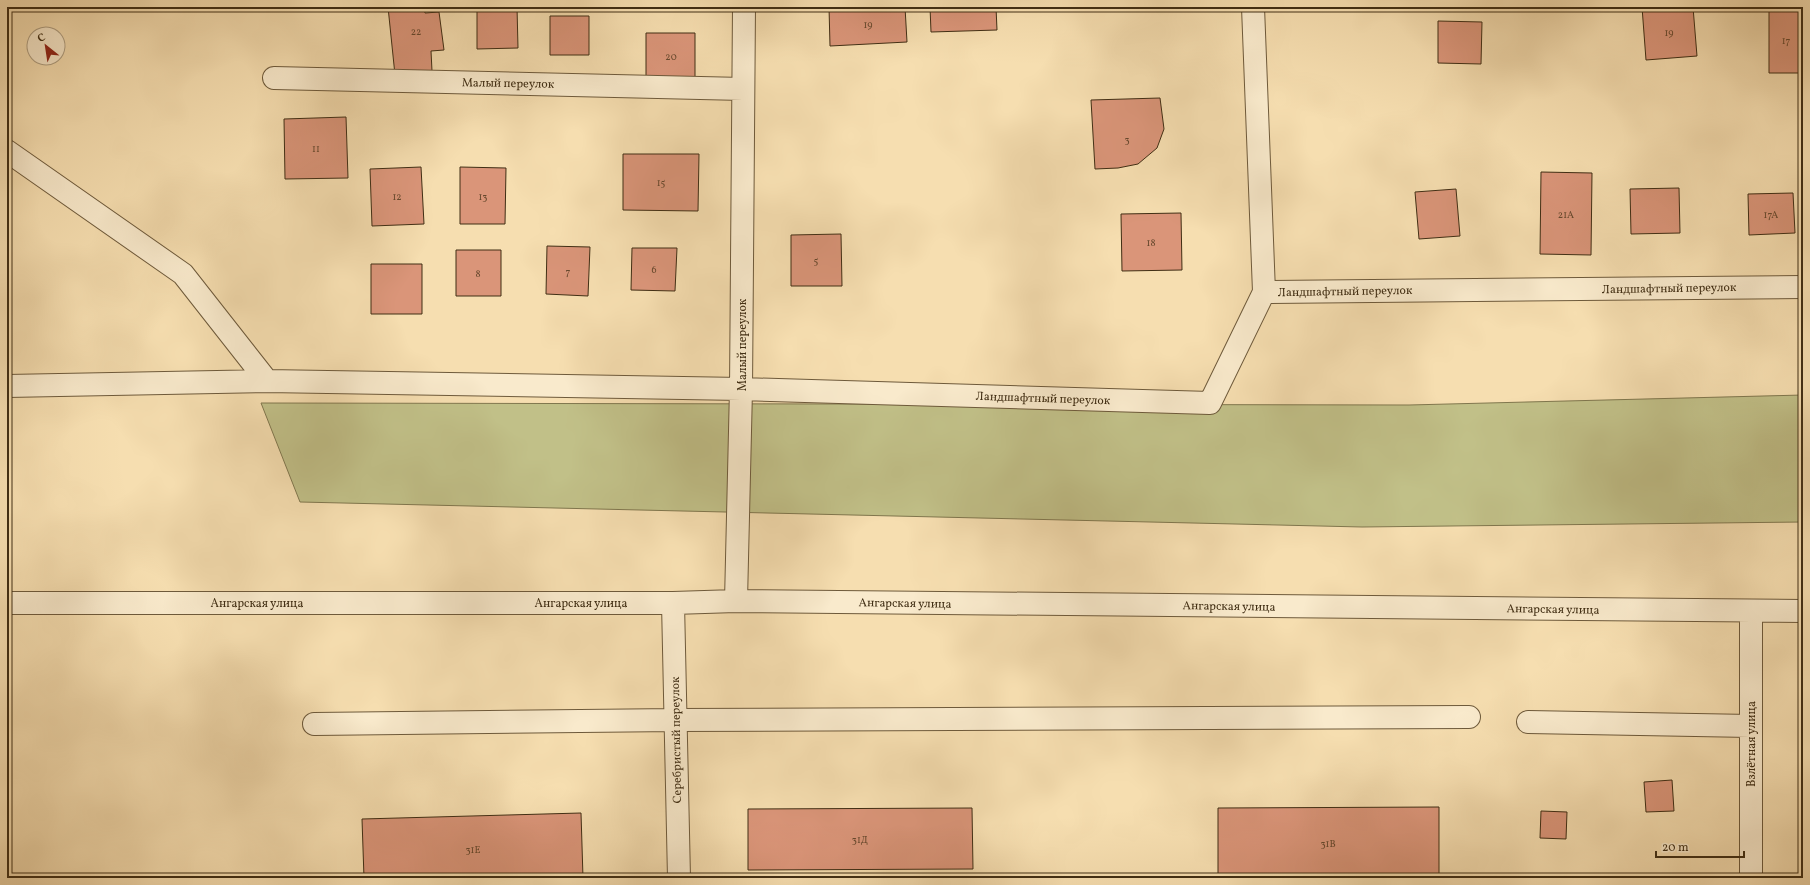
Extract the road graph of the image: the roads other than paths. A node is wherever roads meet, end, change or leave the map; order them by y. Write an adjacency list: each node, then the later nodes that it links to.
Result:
1 (744, 7): 4 (street, Малый переулок)
2 (1253, 7): 7 (street)
3 (274, 78): 4 (street, Малый переулок)
4 (743, 89): 10 (street, Малый переулок)
5 (7, 151): 8 (street)
6 (1803, 287): 7 (street, Ландшафтный переулок)
7 (1264, 292): 10 (street, Ландшафтный переулок)
8 (267, 381): 9 (street); 10 (street)
9 (7, 386)
10 (741, 389): 11 (street, Малый переулок)
11 (736, 601): 13 (street, Ангарская улица); 15 (street, Ангарская улица)
12 (7, 603): 13 (street, Ангарская улица)
13 (673, 603): 17 (street, Серебристый переулок)
14 (1803, 610): 15 (street, Ангарская улица)
15 (1751, 611): 20 (street, Взлётная улица)
16 (1469, 717): 17 (street)
17 (676, 720): 19 (street); 21 (street, Серебристый переулок)
18 (1528, 722): 20 (street)
19 (314, 724)
20 (1751, 726): 22 (street, Взлётная улица)
21 (679, 878)
22 (1751, 878)

